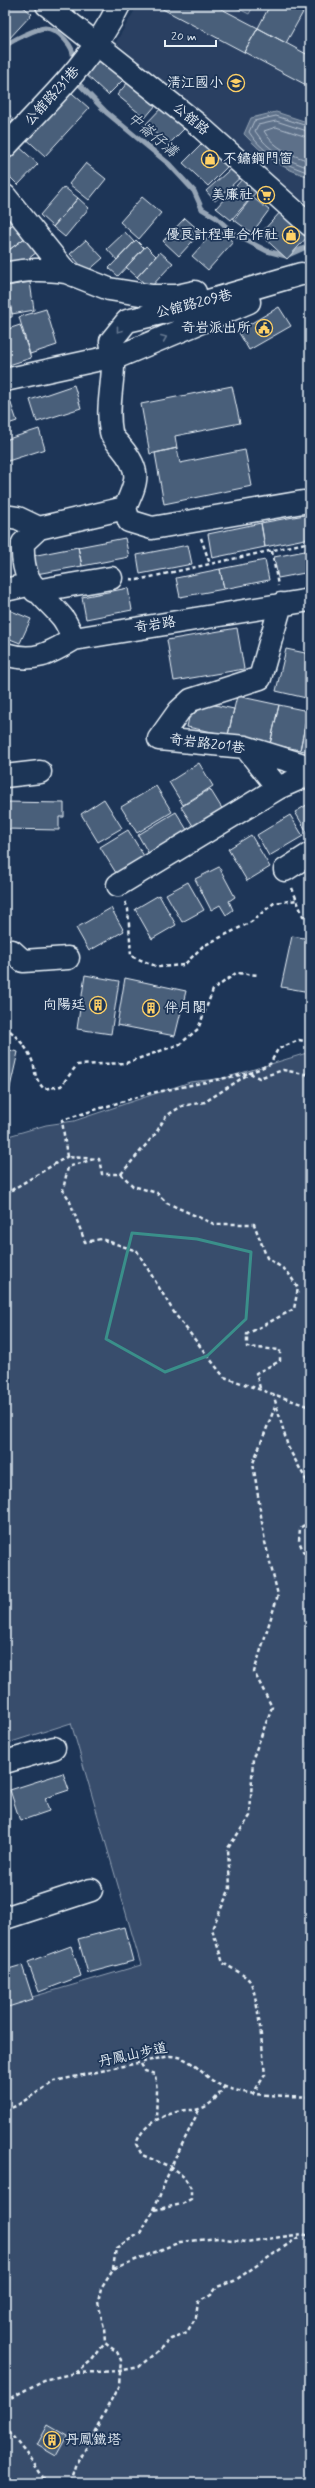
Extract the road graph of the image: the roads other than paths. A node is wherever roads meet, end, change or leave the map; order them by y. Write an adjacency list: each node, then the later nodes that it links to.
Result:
1 (47, 5): 3 (street, 公舘路)
2 (119, 5): 3 (street, 公舘路231巷)
3 (97, 44): 4 (street, 公舘路231巷); 6 (street, 公舘路)
4 (5, 147)
5 (5, 196): 7 (street)
6 (310, 225)
7 (66, 272): 9 (street); 10 (street)
8 (306, 272): 10 (street, 公舘路209巷); 11 (street, 公舘路209巷, one-way to 8)
9 (5, 274)
10 (236, 294): 11 (street, 公舘路209巷, one-way to 11)
11 (115, 358): 12 (street); 14 (street, 公舘路209巷)
12 (5, 380)
13 (304, 502): 14 (street)
14 (125, 508): 16 (street)
15 (5, 516): 16 (street)
16 (39, 528): 18 (street)
17 (111, 578): 18 (street)
18 (34, 588): 19 (street); 22 (street)
19 (5, 590)
20 (280, 598): 21 (street, 奇岩路); 22 (street, 奇岩路); 24 (street, 奇岩路201巷)
21 (310, 600)
22 (74, 639): 23 (street, 奇岩路)
23 (5, 654)
24 (245, 748): 25 (street, 奇岩路201巷); 29 (street)
25 (310, 767)
26 (40, 772): 28 (street)
27 (310, 774): 29 (street)
28 (5, 776)
29 (278, 788): 32 (street)
30 (310, 854): 31 (street)
31 (285, 870)
32 (118, 884)
33 (5, 951): 34 (street)
34 (68, 958)
35 (54, 1748): 36 (street)
36 (5, 1762)
37 (91, 1890): 38 (street)
38 (5, 1918)

